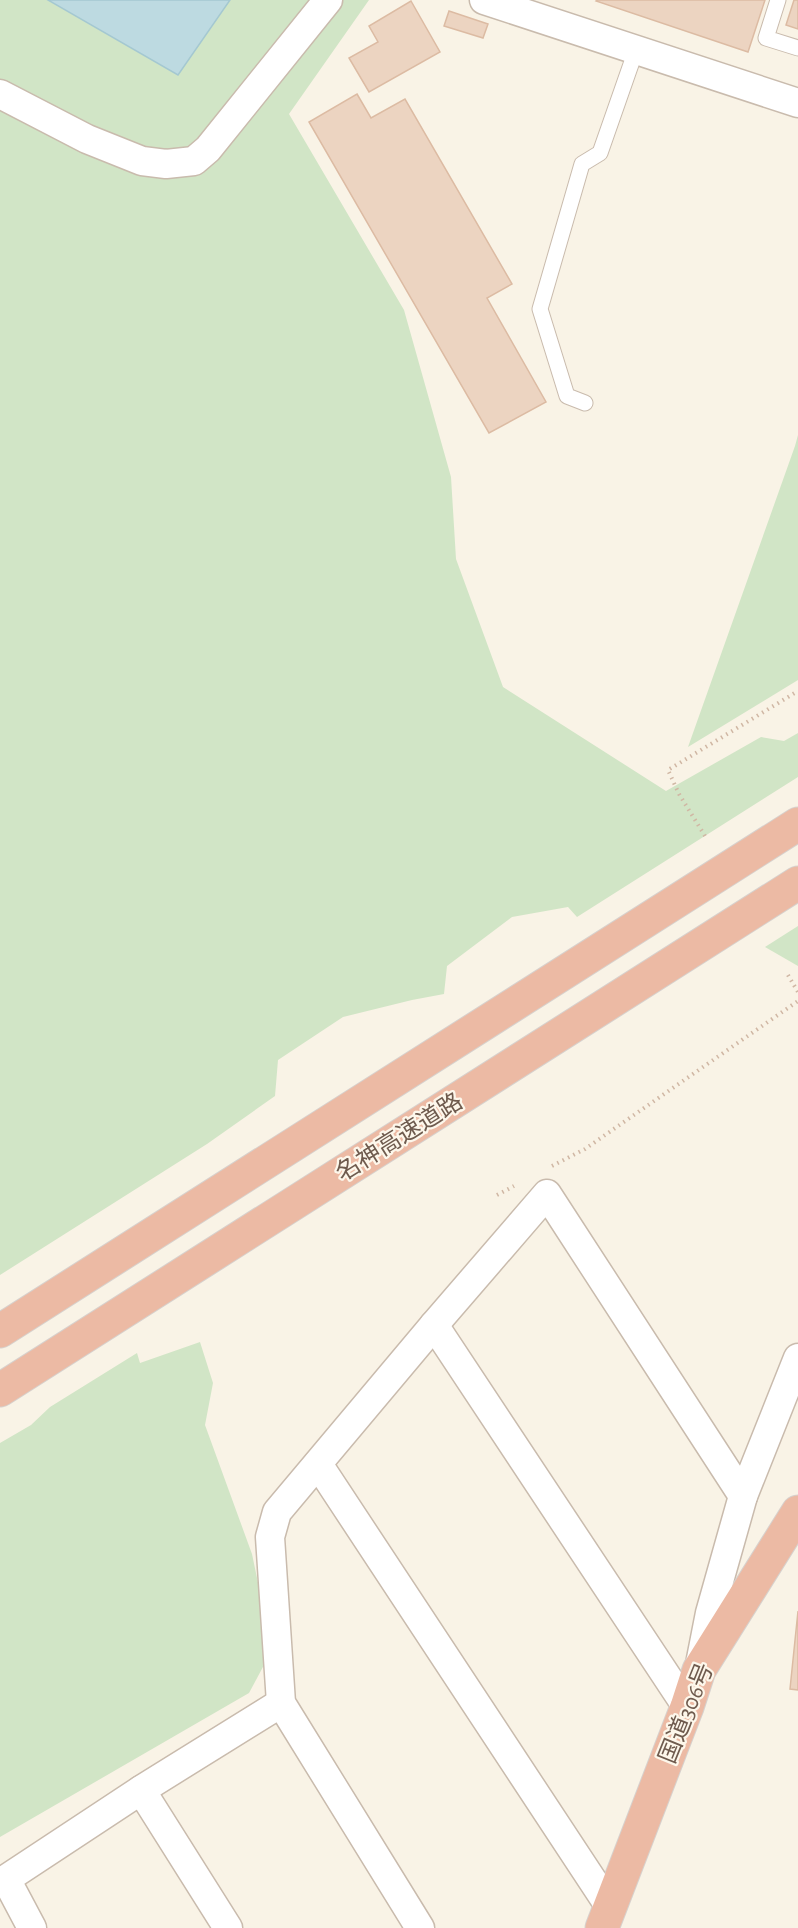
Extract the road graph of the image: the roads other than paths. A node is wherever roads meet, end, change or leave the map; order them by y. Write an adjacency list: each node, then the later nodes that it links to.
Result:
1 (328, 0): 6 (street)
2 (484, 0): 5 (street)
3 (778, 0): 4 (lane)
4 (798, 48)
5 (636, 50): 7 (street); 8 (lane)
6 (0, 94)
7 (798, 103)
8 (585, 403)
9 (798, 824): 12 (highway, 名神高速道路)
10 (798, 883): 14 (highway, 名神高速道路)
11 (434, 1325): 15 (street); 16 (street); 20 (street)
12 (0, 1331)
13 (798, 1358): 16 (street)
14 (0, 1390)
15 (318, 1464): 19 (street); 22 (street)
16 (743, 1497): 18 (street)
17 (798, 1512): 18 (highway, 国道306号)
18 (699, 1670): 20 (highway, 国道306号)
19 (281, 1702): 21 (street); 25 (street)
20 (687, 1707): 22 (highway, 国道306号)
21 (141, 1790): 23 (street); 24 (street)
22 (606, 1917)
23 (32, 1928)
24 (228, 1928)
25 (420, 1928)

